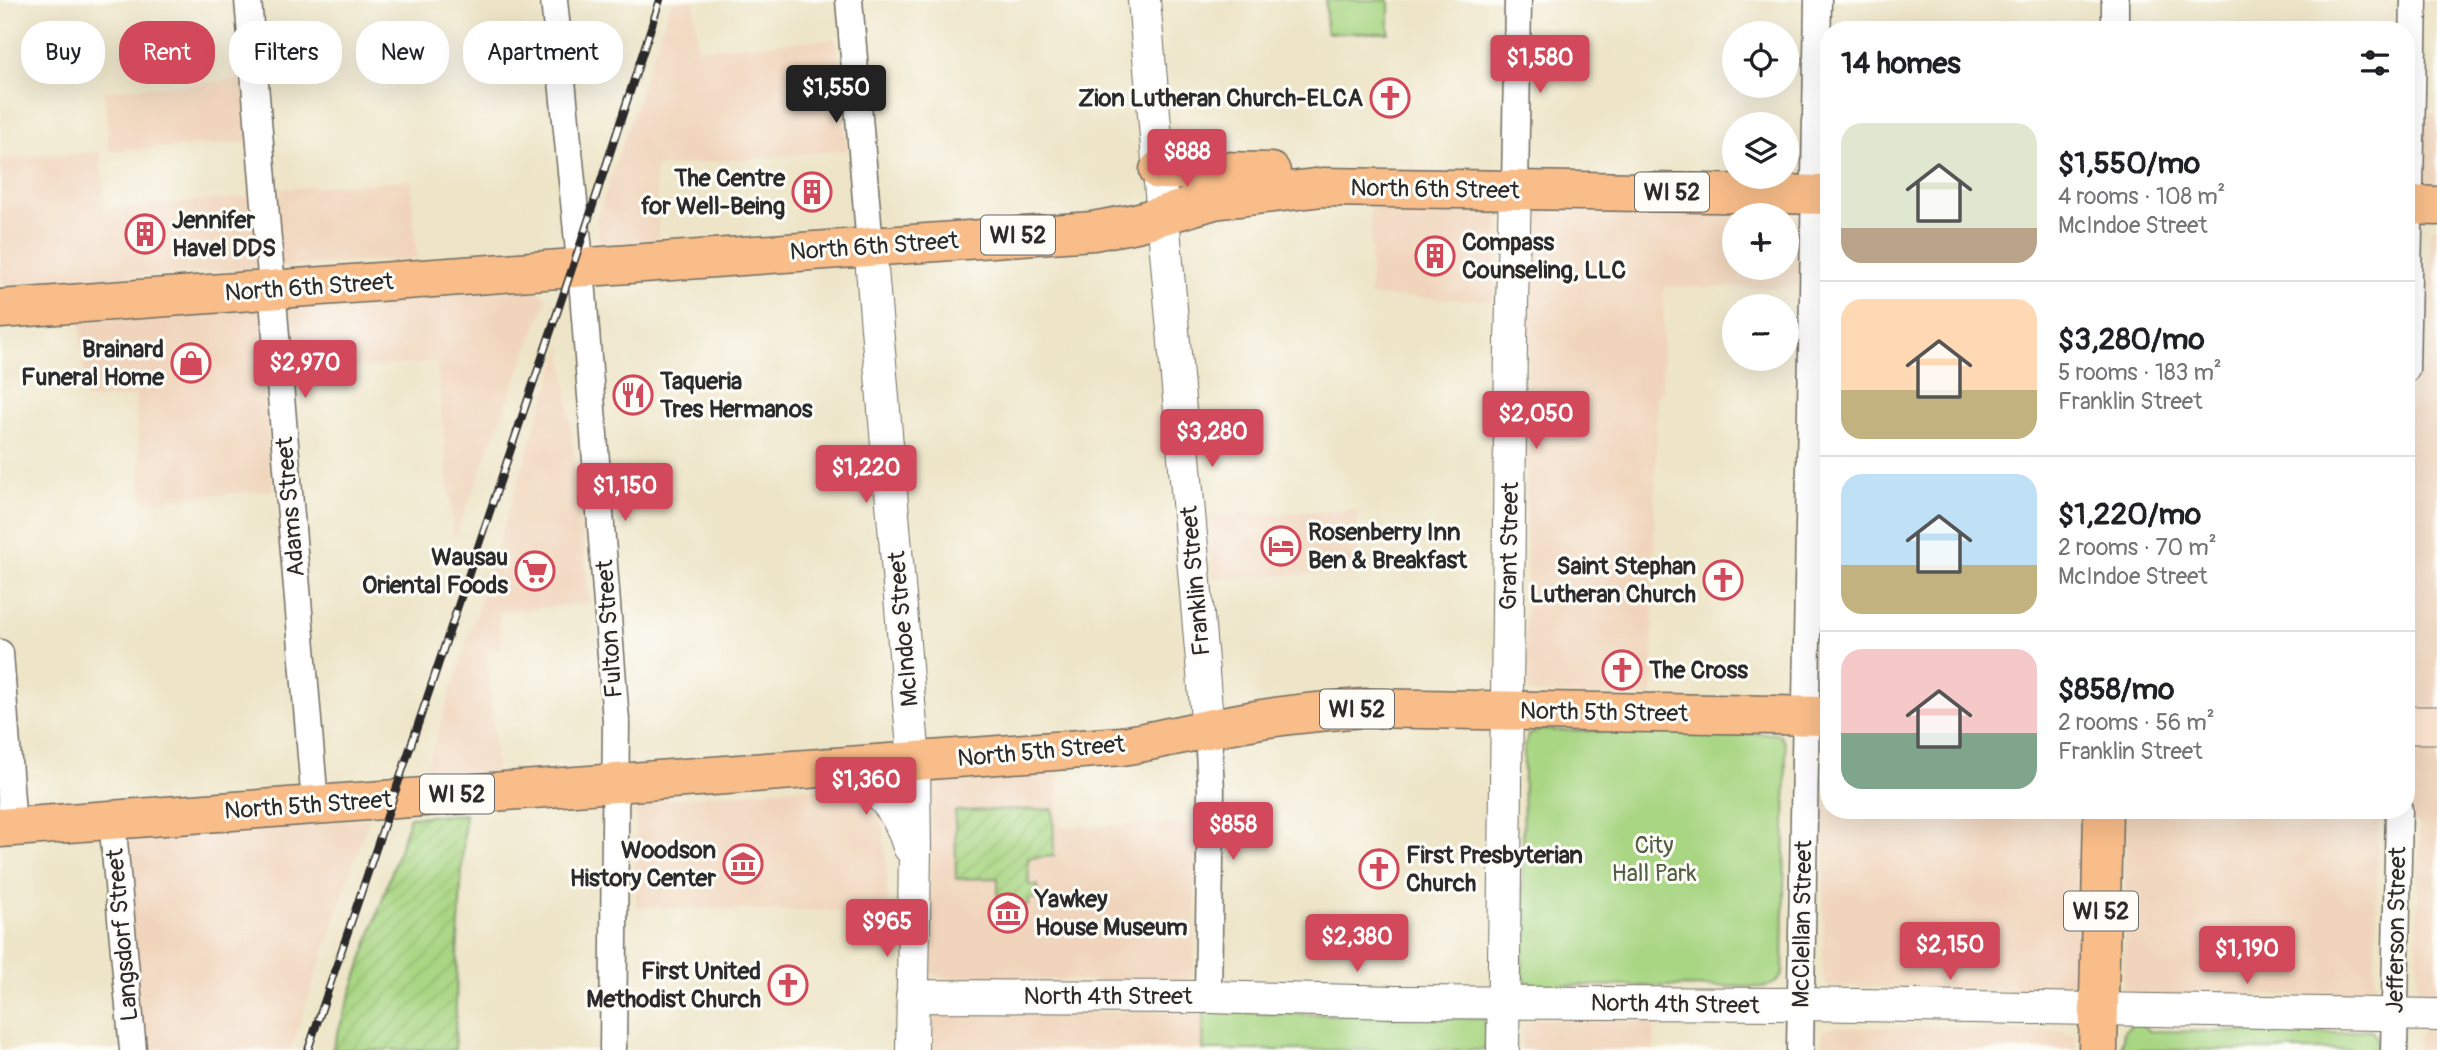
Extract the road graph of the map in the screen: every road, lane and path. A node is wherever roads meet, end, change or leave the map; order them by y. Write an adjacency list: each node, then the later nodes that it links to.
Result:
1 (248, 0): 22 (street, Adams Street)
2 (554, 0): 21 (street, Fulton Street)
3 (849, 0): 20 (street, McIndoe Street)
4 (1144, 0): 13 (street, Franklin Street)
5 (1518, 0): 15 (street, Grant Street)
6 (1818, 0): 12 (street, McClellan Street)
7 (2115, 0): 9 (street)
8 (2414, 0): 10 (street)
9 (2115, 21)
10 (2414, 21)
11 (2415, 68): 17 (street)
12 (1820, 130)
13 (1159, 170): 14 (main road); 18 (street, Franklin Street)
14 (1323, 187): 15 (main road, North 6th Street / WI 52); 18 (main road, North 6th Street / WI 52)
15 (1515, 190): 16 (main road, North 6th Street / WI 52); 26 (street, Grant Street)
16 (1820, 195)
17 (2417, 205): 19 (street)
18 (1164, 214): 20 (main road, North 6th Street / WI 52); 30 (street, Franklin Street)
19 (2415, 235)
20 (870, 246): 21 (main road, North 6th Street / WI 52); 31 (street, McIndoe Street)
21 (580, 267): 22 (main road, North 6th Street / WI 52); 33 (street, Fulton Street)
22 (272, 289): 23 (main road, North 6th Street / WI 52); 34 (street, Adams Street)
23 (0, 309)
24 (1820, 325): 27 (street, McClellan Street)
25 (0, 653): 38 (street)
26 (1507, 710): 27 (main road, North 5th Street / WI 52); 30 (main road, North 5th Street / WI 52); 42 (street, Grant Street)
27 (1817, 716): 43 (street, McClellan Street)
28 (2415, 725): 29 (main road)
29 (2437, 726)
30 (1208, 730): 31 (main road, North 5th Street / WI 52); 41 (street, Franklin Street)
31 (914, 760): 32 (main road, North 5th Street / WI 52); 39 (street, McIndoe Street)
32 (815, 767): 33 (main road, North 5th Street / WI 52); 39 (street)
33 (617, 782): 34 (main road, North 5th Street / WI 52); 48 (street, Fulton Street)
34 (315, 804): 35 (main road, North 5th Street / WI 52)
35 (112, 819): 38 (main road, North 5th Street / WI 52); 47 (street, Langsdorf Street)
36 (2103, 819): 44 (main road, WI 52)
37 (2399, 819): 45 (street, Jefferson Street)
38 (7, 828)
39 (915, 869): 40 (street, McIndoe Street)
40 (912, 996): 41 (street, North 4th Street); 49 (street, McIndoe Street)
41 (1208, 997): 42 (street, North 4th Street)
42 (1504, 1002): 43 (street, North 4th Street); 50 (street, Grant Street)
43 (1801, 1004): 44 (street, North 4th Street); 51 (street, McClellan Street)
44 (2099, 1011): 45 (street, North 4th Street); 52 (main road, WI 52)
45 (2395, 1015): 46 (street, North 4th Street); 53 (street, Jefferson Street)
46 (2437, 1016)
47 (133, 1050)
48 (613, 1050)
49 (912, 1050)
50 (1503, 1050)
51 (1800, 1050)
52 (2098, 1050)
53 (2394, 1050)

